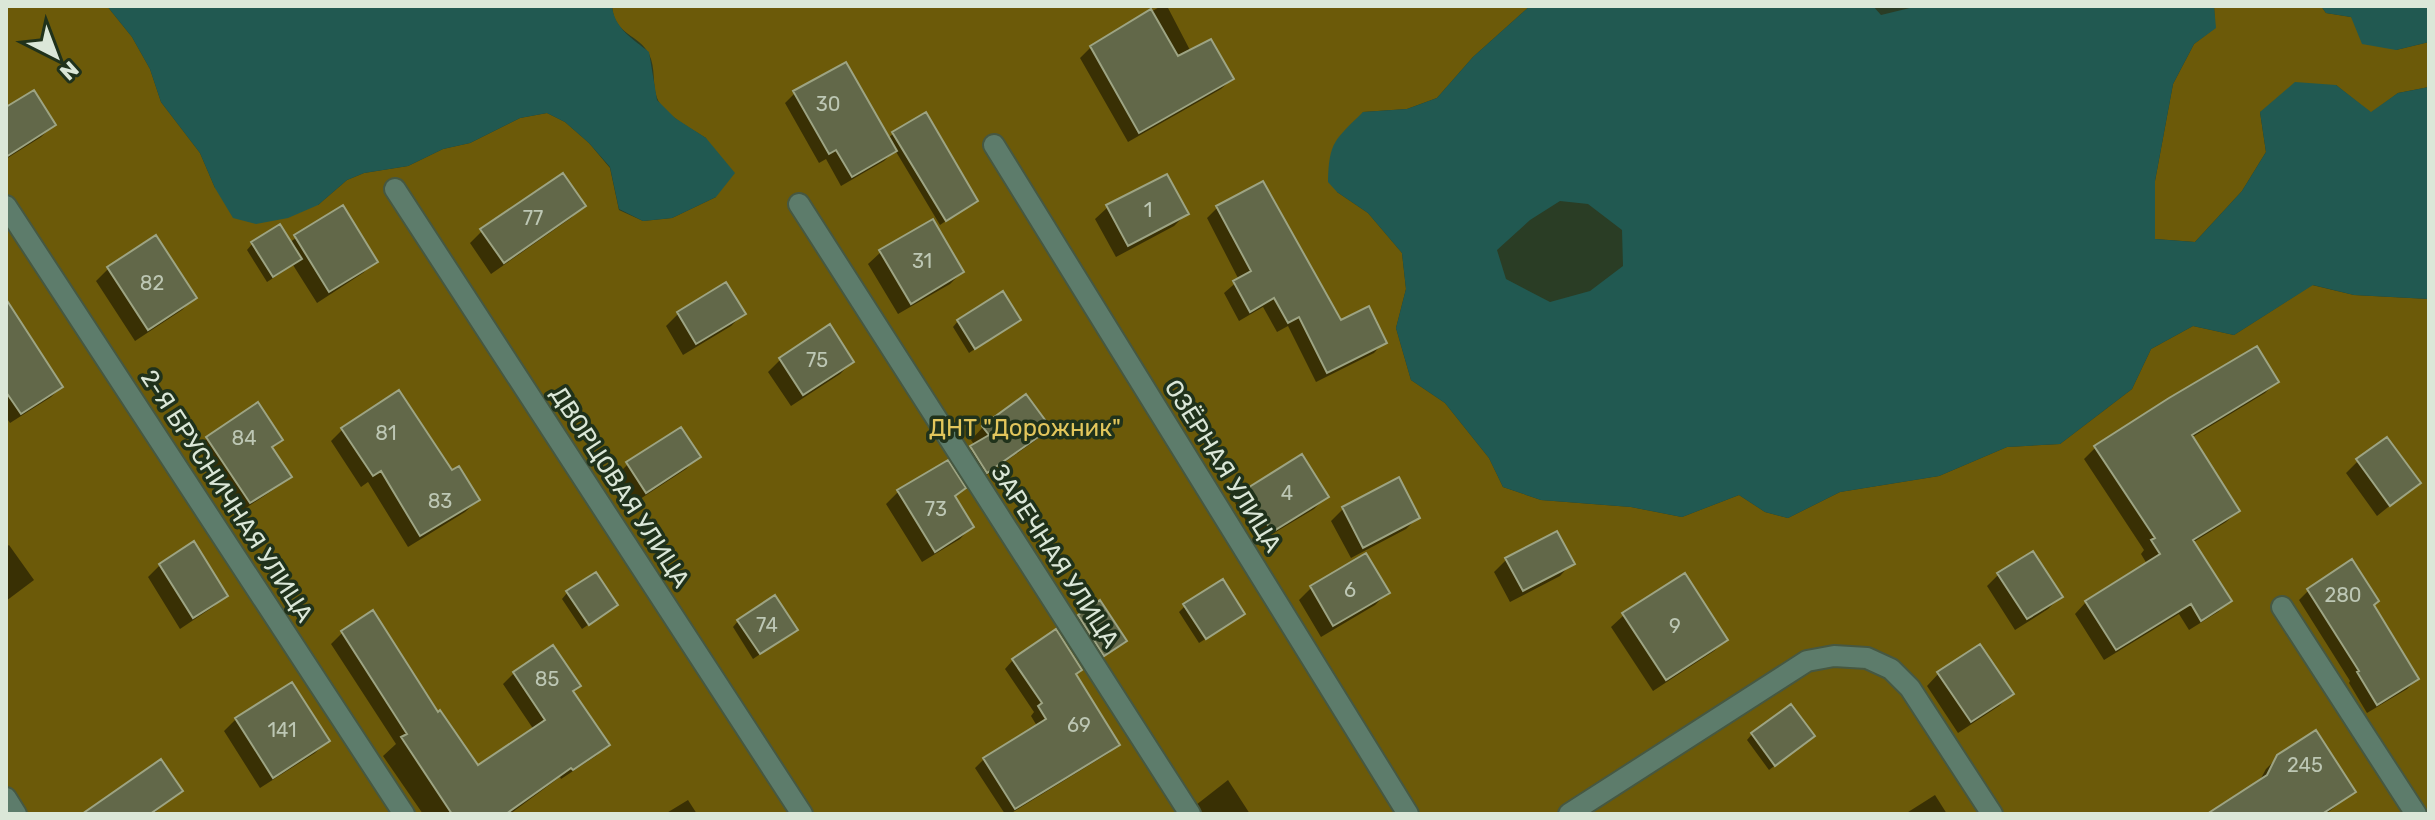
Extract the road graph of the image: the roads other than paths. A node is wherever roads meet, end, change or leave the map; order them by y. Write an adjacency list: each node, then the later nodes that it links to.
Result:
1 (994, 145): 12 (street, ОЗЁРНАЯ УЛИЦА)
2 (395, 189): 10 (street, ДВОРЦОВАЯ УЛИЦА)
3 (799, 204): 11 (street, ЗАРЕЧНАЯ УЛИЦА)
4 (6, 206): 9 (street, 2-Я БРУСНИЧНАЯ УЛИЦА)
5 (2282, 607): 14 (street)
6 (6, 798): 8 (street)
7 (1577, 812): 13 (street)
8 (16, 814)
9 (404, 814)
10 (802, 814)
11 (1190, 814)
12 (1408, 814)
13 (1992, 814)
14 (2416, 814)

